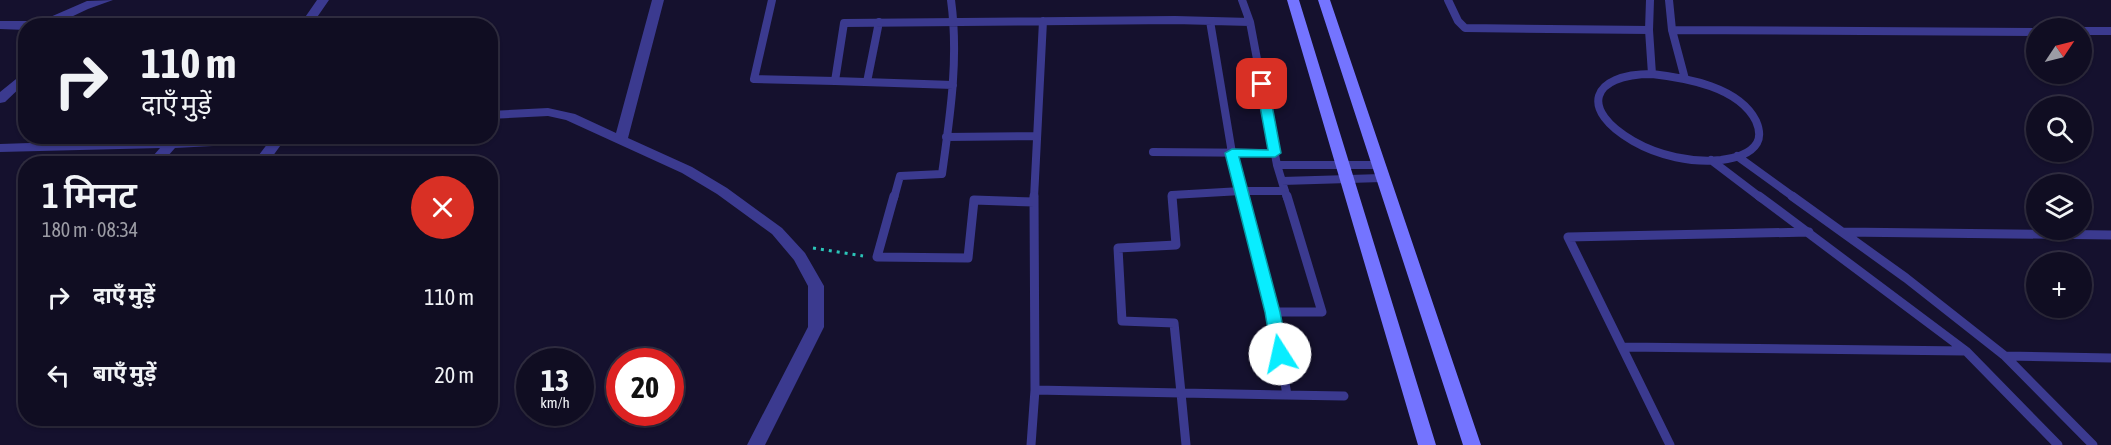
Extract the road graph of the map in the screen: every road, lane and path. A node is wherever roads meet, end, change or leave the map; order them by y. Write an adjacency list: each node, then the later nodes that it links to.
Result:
1 (82, 0): 13 (street)
2 (107, 0): 13 (street)
3 (323, 0): 15 (street)
4 (658, 0): 38 (street)
5 (772, 0): 30 (lane)
6 (951, 0): 19 (lane)
7 (1242, 0): 20 (lane)
8 (1293, 0): 51 (street)
9 (1324, 0): 50 (street)
10 (1448, 0): 23 (lane)
11 (1650, 0): 23 (lane)
12 (1669, 0): 24 (lane)
13 (68, 12): 14 (street)
14 (58, 18)
15 (311, 18)
16 (1042, 21): 17 (lane); 19 (lane); 36 (lane)
17 (1210, 21): 20 (lane); 43 (lane)
18 (879, 22): 19 (lane); 30 (lane); 32 (lane)
19 (956, 22): 33 (lane)
20 (1250, 22): 44 (lane)
21 (0, 25): 22 (street)
22 (18, 25)
23 (1649, 30): 28 (lane)
24 (1672, 30): 25 (lane); 29 (lane)
25 (2026, 32)
26 (2092, 32): 27 (lane)
27 (2111, 32)
28 (1652, 74): 29 (lane); 48 (lane)
29 (1685, 79): 47 (lane)
30 (835, 81): 32 (lane)
31 (18, 82): 34 (street)
32 (867, 82): 33 (lane)
33 (952, 85): 37 (lane)
34 (0, 99)
35 (498, 115): 38 (street)
36 (1037, 136): 37 (lane); 55 (lane)
37 (946, 137): 60 (lane)
38 (621, 140): 59 (street)
39 (171, 144): 41 (street); 45 (street)
40 (275, 144): 46 (street)
41 (0, 148)
42 (1153, 152): 43 (lane)
43 (1232, 153): 44 (lane); 53 (lane)
44 (1275, 153): 49 (lane)
45 (160, 156)
46 (265, 156)
47 (1737, 156): 48 (lane); 57 (lane)
48 (1711, 160): 56 (lane)
49 (1277, 165): 51 (lane); 52 (lane)
50 (1379, 171): 51 (lane); 51 (lane); 74 (street)
51 (1344, 172): 52 (lane); 73 (street)
52 (1282, 180): 54 (lane)
53 (1241, 191): 54 (lane); 61 (lane); 67 (lane)
54 (1285, 191): 61 (lane)
55 (1034, 202): 60 (lane); 66 (lane)
56 (1809, 232): 62 (lane); 63 (lane)
57 (1843, 232): 58 (lane); 64 (lane)
58 (2111, 235)
59 (787, 242): 60 (path); 70 (street)
60 (877, 257)
61 (1273, 312): 68 (lane)
62 (1623, 347): 63 (lane); 75 (lane)
63 (1966, 351): 76 (lane)
64 (2006, 356): 65 (lane); 77 (lane)
65 (2111, 358)
66 (1035, 390): 67 (lane); 71 (lane)
67 (1181, 393): 68 (lane); 72 (lane)
68 (1287, 395): 69 (lane)
69 (1344, 396)
70 (756, 445)
71 (1031, 445)
72 (1186, 445)
73 (1427, 445)
74 (1472, 445)
75 (1670, 445)
76 (2058, 445)
77 (2093, 445)

